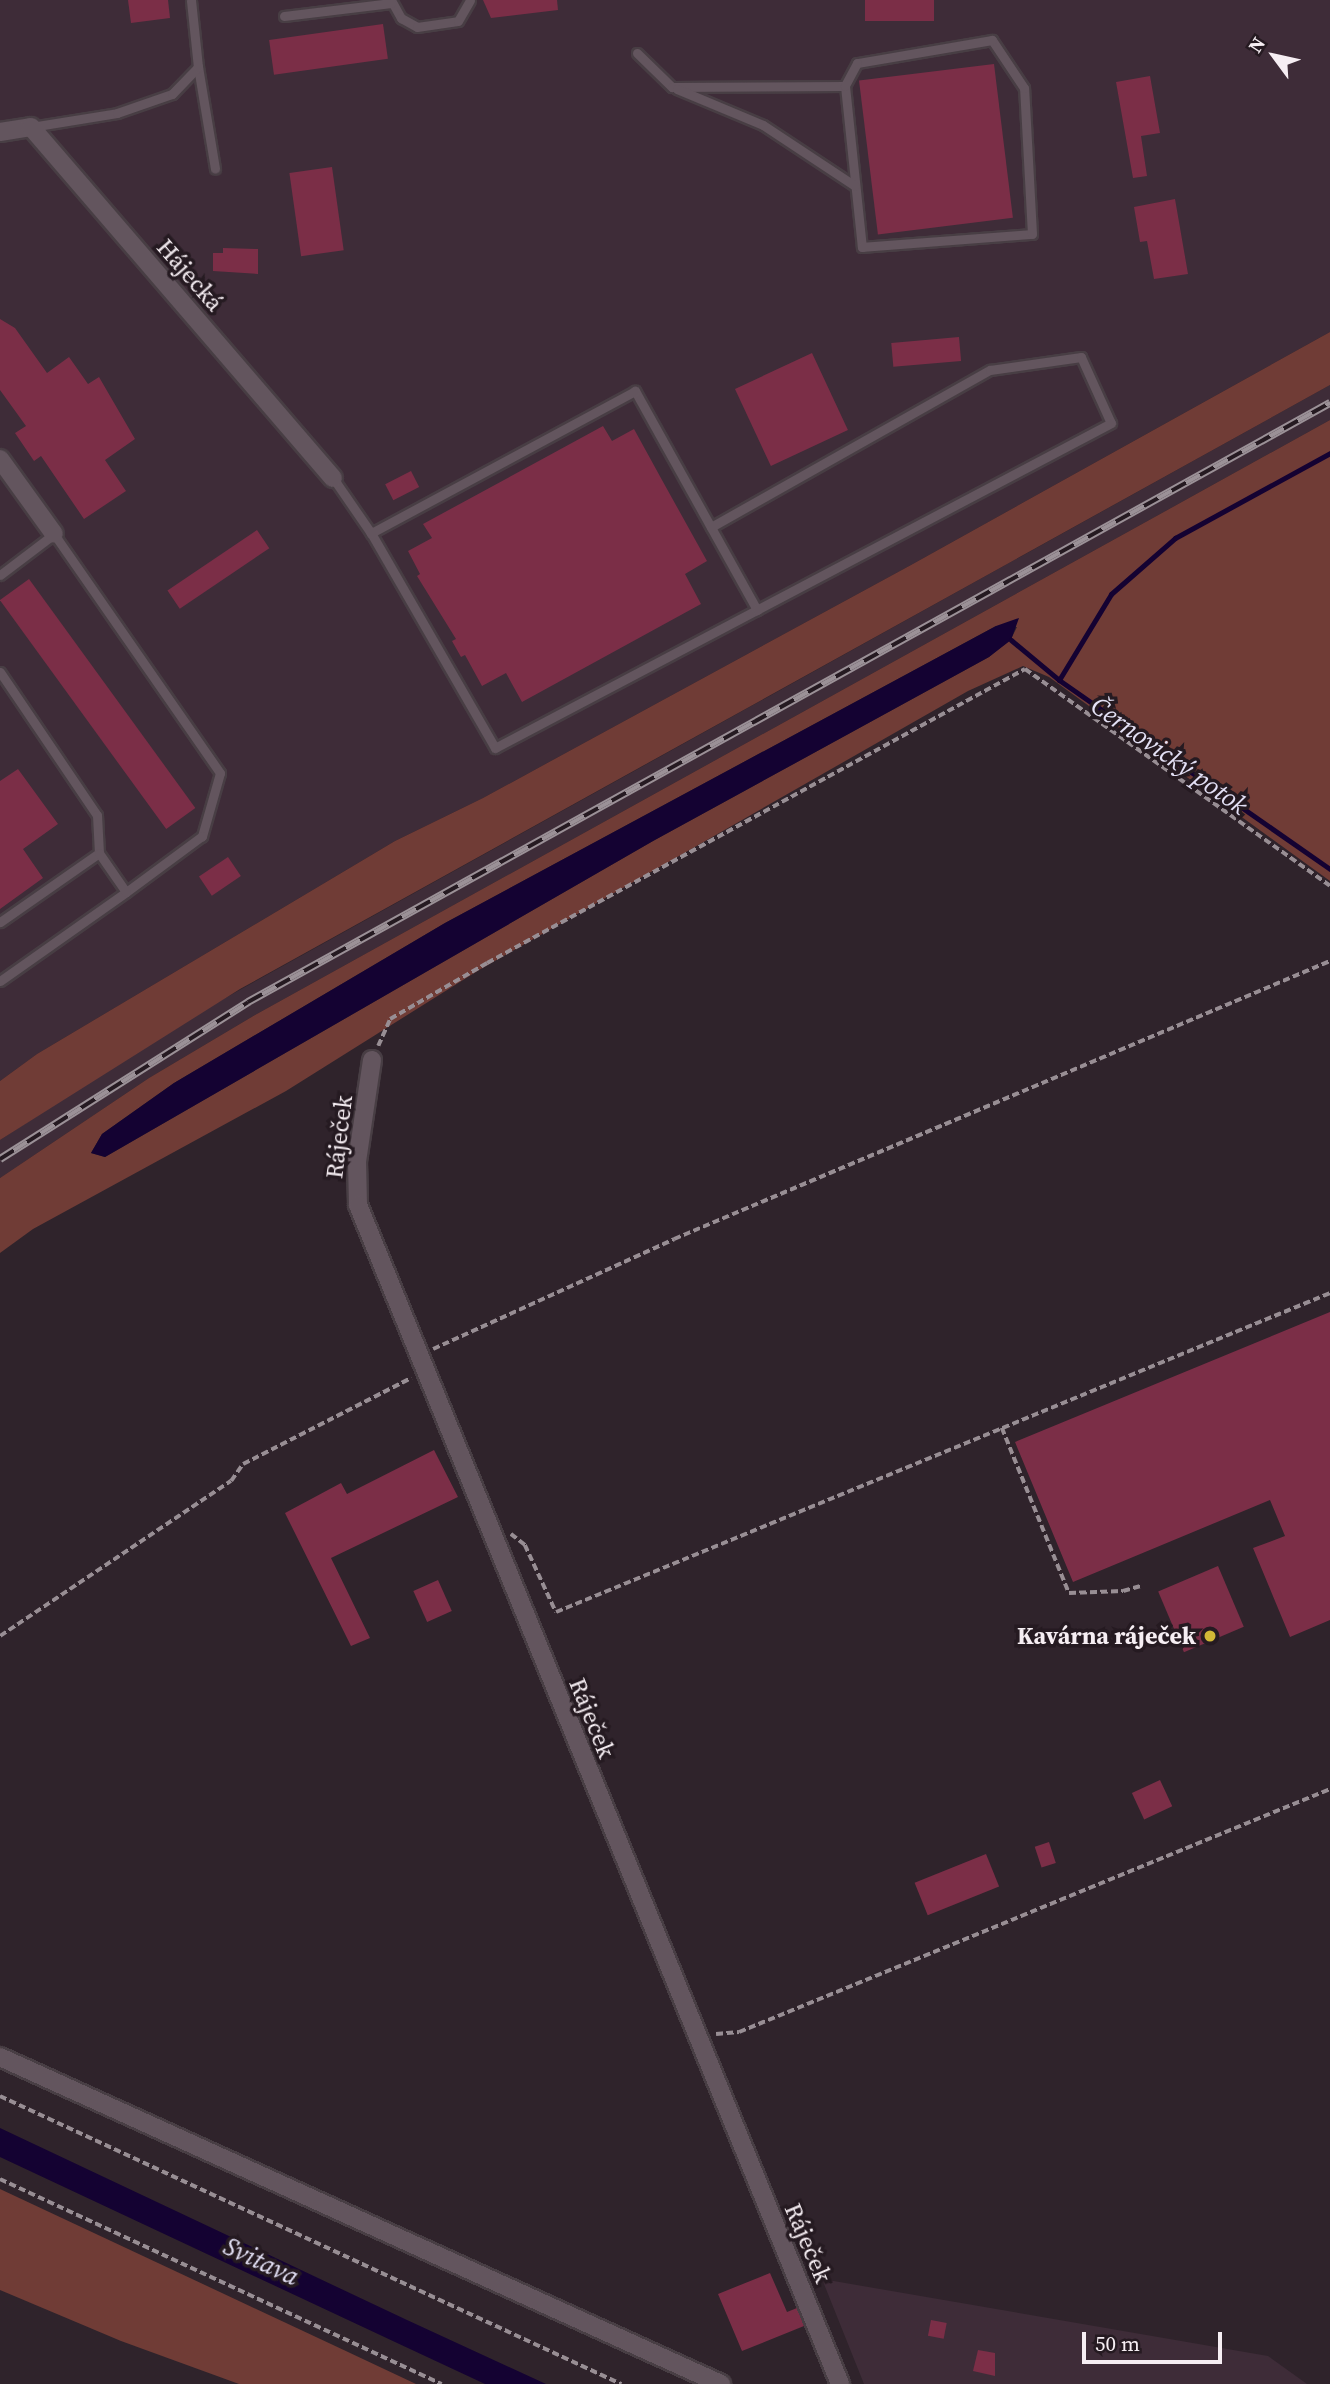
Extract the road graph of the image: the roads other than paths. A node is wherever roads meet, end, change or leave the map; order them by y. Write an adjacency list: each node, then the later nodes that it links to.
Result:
1 (191, 0): 6 (lane)
2 (470, 0): 3 (lane)
3 (391, 1): 4 (lane)
4 (284, 16)
5 (638, 53): 8 (lane)
6 (198, 67): 9 (lane); 11 (lane)
7 (845, 86): 8 (lane); 12 (lane); 12 (lane)
8 (672, 87): 12 (lane)
9 (31, 127): 10 (street); 14 (street, Hájecká)
10 (0, 132)
11 (215, 169)
12 (855, 186)
13 (0, 459): 17 (street)
14 (333, 478): 16 (lane)
15 (711, 527): 16 (lane); 19 (lane); 19 (lane)
16 (371, 533): 19 (lane)
17 (54, 534): 18 (lane); 22 (lane)
18 (0, 575)
19 (757, 610)
20 (0, 672): 21 (lane)
21 (99, 853): 22 (lane); 23 (lane)
22 (126, 892): 24 (lane)
23 (0, 922)
24 (0, 981)
25 (372, 1060): 28 (street, Ráječek)
26 (0, 2057): 27 (street)
27 (721, 2384)
28 (840, 2384)

